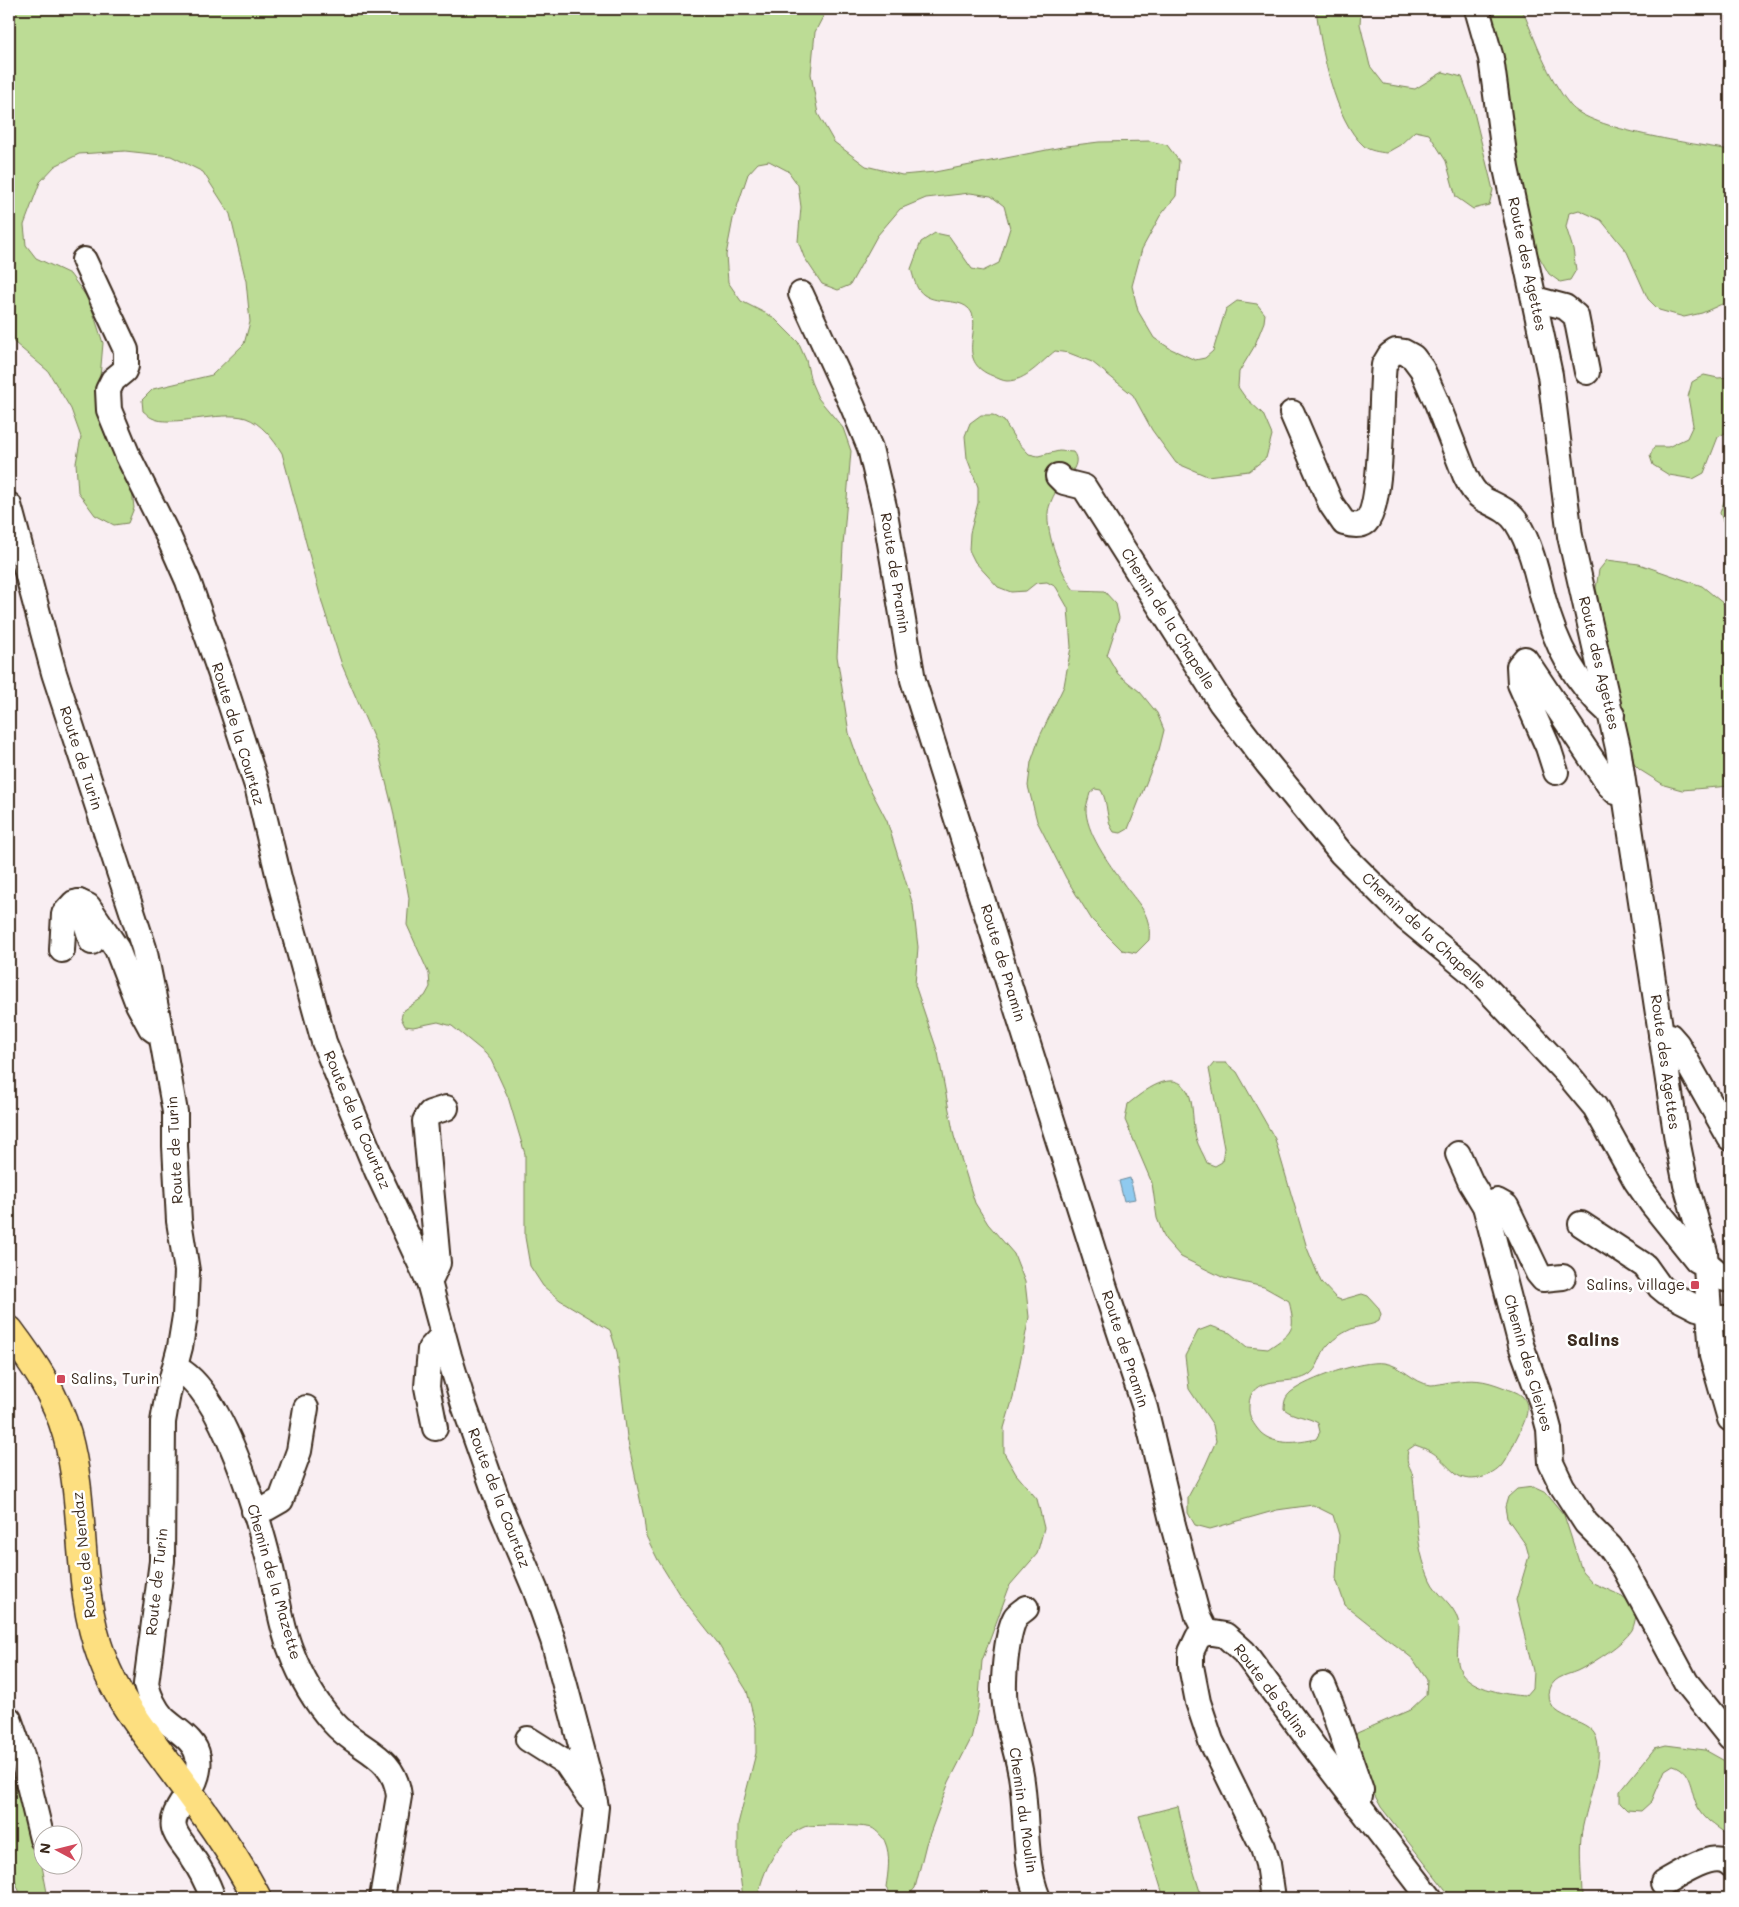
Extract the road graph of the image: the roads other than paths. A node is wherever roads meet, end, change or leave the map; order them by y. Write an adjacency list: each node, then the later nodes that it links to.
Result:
1 (1477, 9): 4 (street, Route des Agettes)
2 (84, 260): 25 (street, Route de la Courtaz)
3 (801, 294): 35 (street, Route de Pramin)
4 (1535, 299): 5 (street); 9 (street, Route des Agettes)
5 (1587, 372)
6 (1292, 413): 9 (street)
7 (1058, 476): 22 (street, Chemin de la Chapelle)
8 (9, 505): 15 (street, Route de Turin)
9 (1612, 715): 11 (street, Route des Agettes)
10 (1556, 772): 11 (street)
11 (1625, 794): 16 (street, Route des Agettes)
12 (79, 902): 13 (street); 14 (street); 15 (street)
13 (92, 942)
14 (62, 950)
15 (161, 1033): 29 (street, Route de Turin)
16 (1661, 1035): 18 (street); 22 (street, Route des Agettes)
17 (446, 1108): 25 (street)
18 (1730, 1138)
19 (1458, 1154): 20 (street, Chemin des Cleives)
20 (1485, 1206): 23 (street); 38 (street, Chemin des Cleives)
21 (1581, 1224): 26 (street)
22 (1706, 1264): 24 (street, Chemin de la Chapelle); 26 (street, Route des Agettes)
23 (1563, 1277)
24 (1730, 1280)
25 (429, 1282): 28 (street, Route de la Courtaz)
26 (1716, 1316): 31 (street)
27 (9, 1330): 40 (main road, Route de Nendaz)
28 (444, 1335): 32 (street); 42 (street, Route de la Courtaz)
29 (175, 1368): 33 (street, Chemin de la Mazette); 40 (street, Route de Turin)
30 (306, 1408): 33 (street)
31 (1730, 1419)
32 (435, 1428)
33 (254, 1511): 48 (street, Chemin de la Mazette)
34 (1026, 1608): 50 (street, Chemin du Moulin)
35 (1206, 1633): 41 (street, Route de Salins); 51 (street)
36 (1323, 1685): 41 (street)
37 (9, 1719): 43 (street)
38 (1730, 1737)
39 (528, 1739): 42 (street)
40 (190, 1793): 46 (street, Route de Turin); 47 (main road, Route de Nendaz)
41 (1358, 1805): 52 (street, Route de Salins)
42 (596, 1807): 49 (street, Route de la Courtaz)
43 (38, 1824)
44 (1730, 1864): 45 (street)
45 (1663, 1883)
46 (213, 1898)
47 (257, 1898)
48 (382, 1898)
49 (584, 1898)
50 (1038, 1898)
51 (1274, 1898)
52 (1430, 1898)

